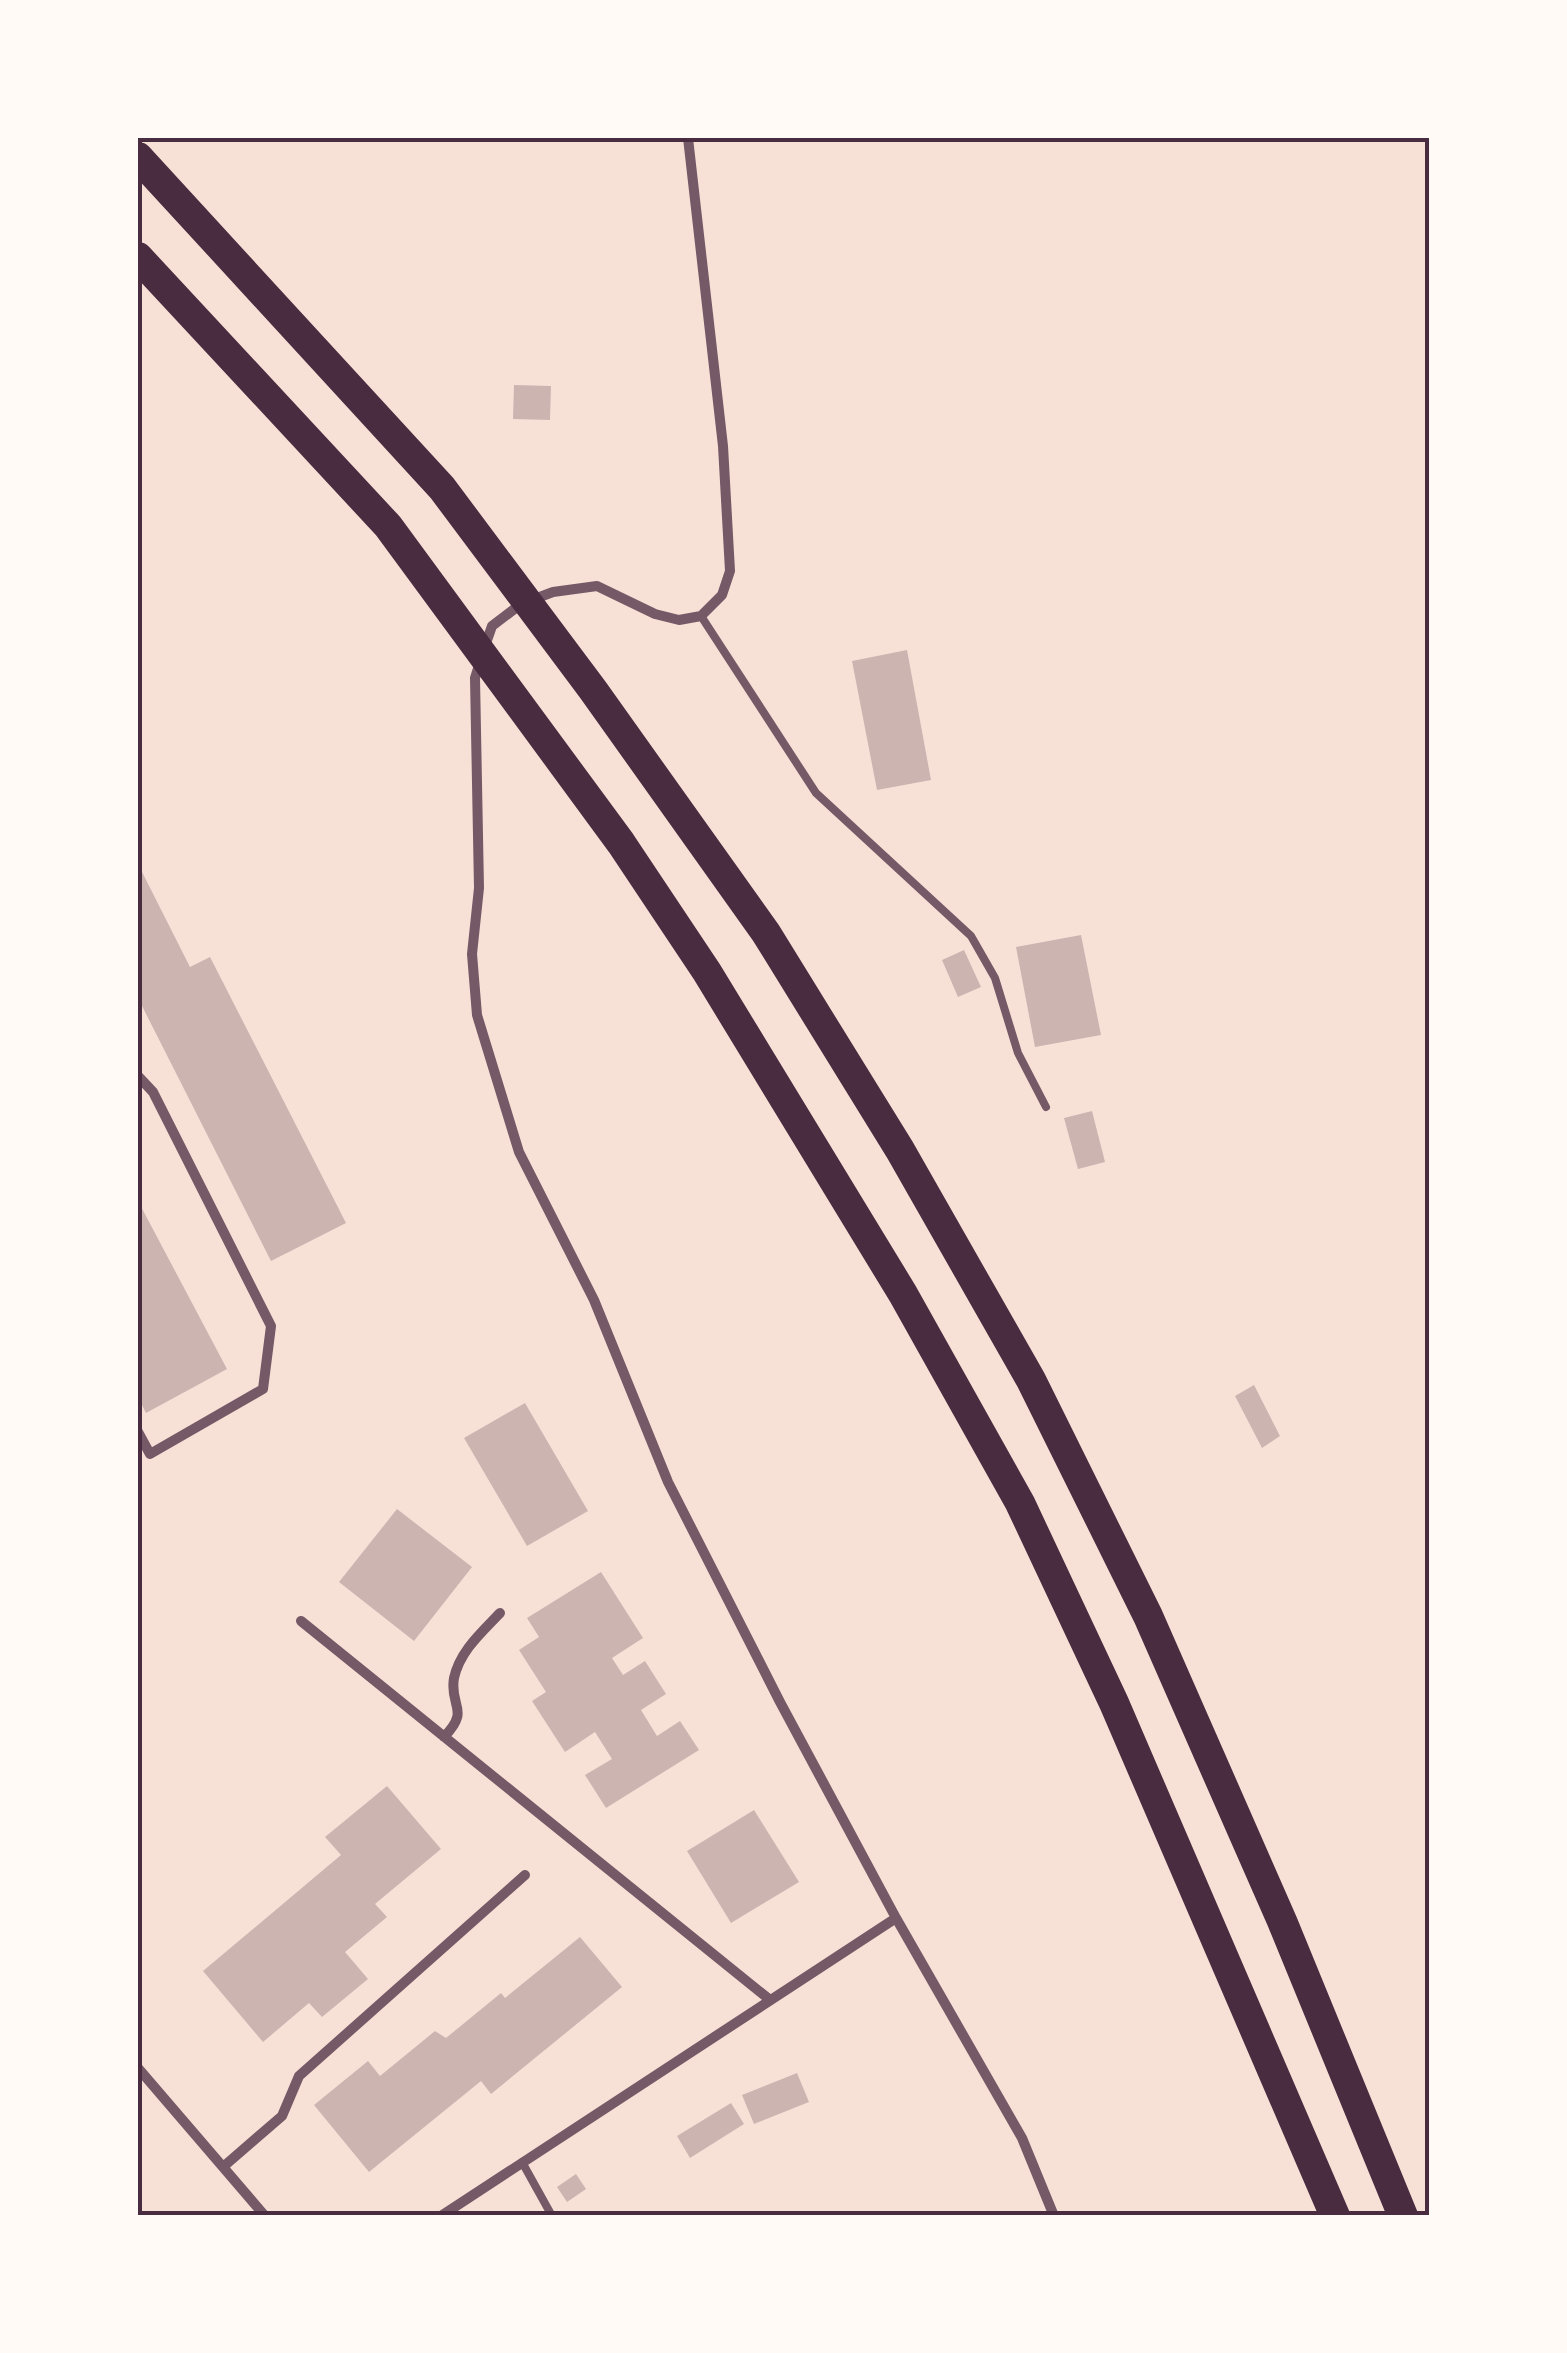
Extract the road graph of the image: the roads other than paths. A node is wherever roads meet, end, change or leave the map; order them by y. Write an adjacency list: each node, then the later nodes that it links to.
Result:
1 (688, 138): 4 (street)
2 (138, 157): 22 (highway)
3 (138, 257): 21 (highway)
4 (702, 616): 6 (lane); 12 (street)
5 (138, 1076): 7 (street)
6 (1046, 1107)
7 (138, 1432)
8 (500, 1613): 10 (street)
9 (301, 1621): 10 (street)
10 (444, 1737): 13 (street)
11 (525, 1876): 16 (street)
12 (896, 1918): 13 (street); 20 (street)
13 (770, 2000): 15 (street)
14 (138, 2068): 16 (street)
15 (522, 2162): 18 (street); 19 (lane)
16 (223, 2167): 17 (street)
17 (265, 2216)
18 (441, 2216)
19 (552, 2216)
20 (1054, 2216)
21 (1335, 2216)
22 (1403, 2216)

